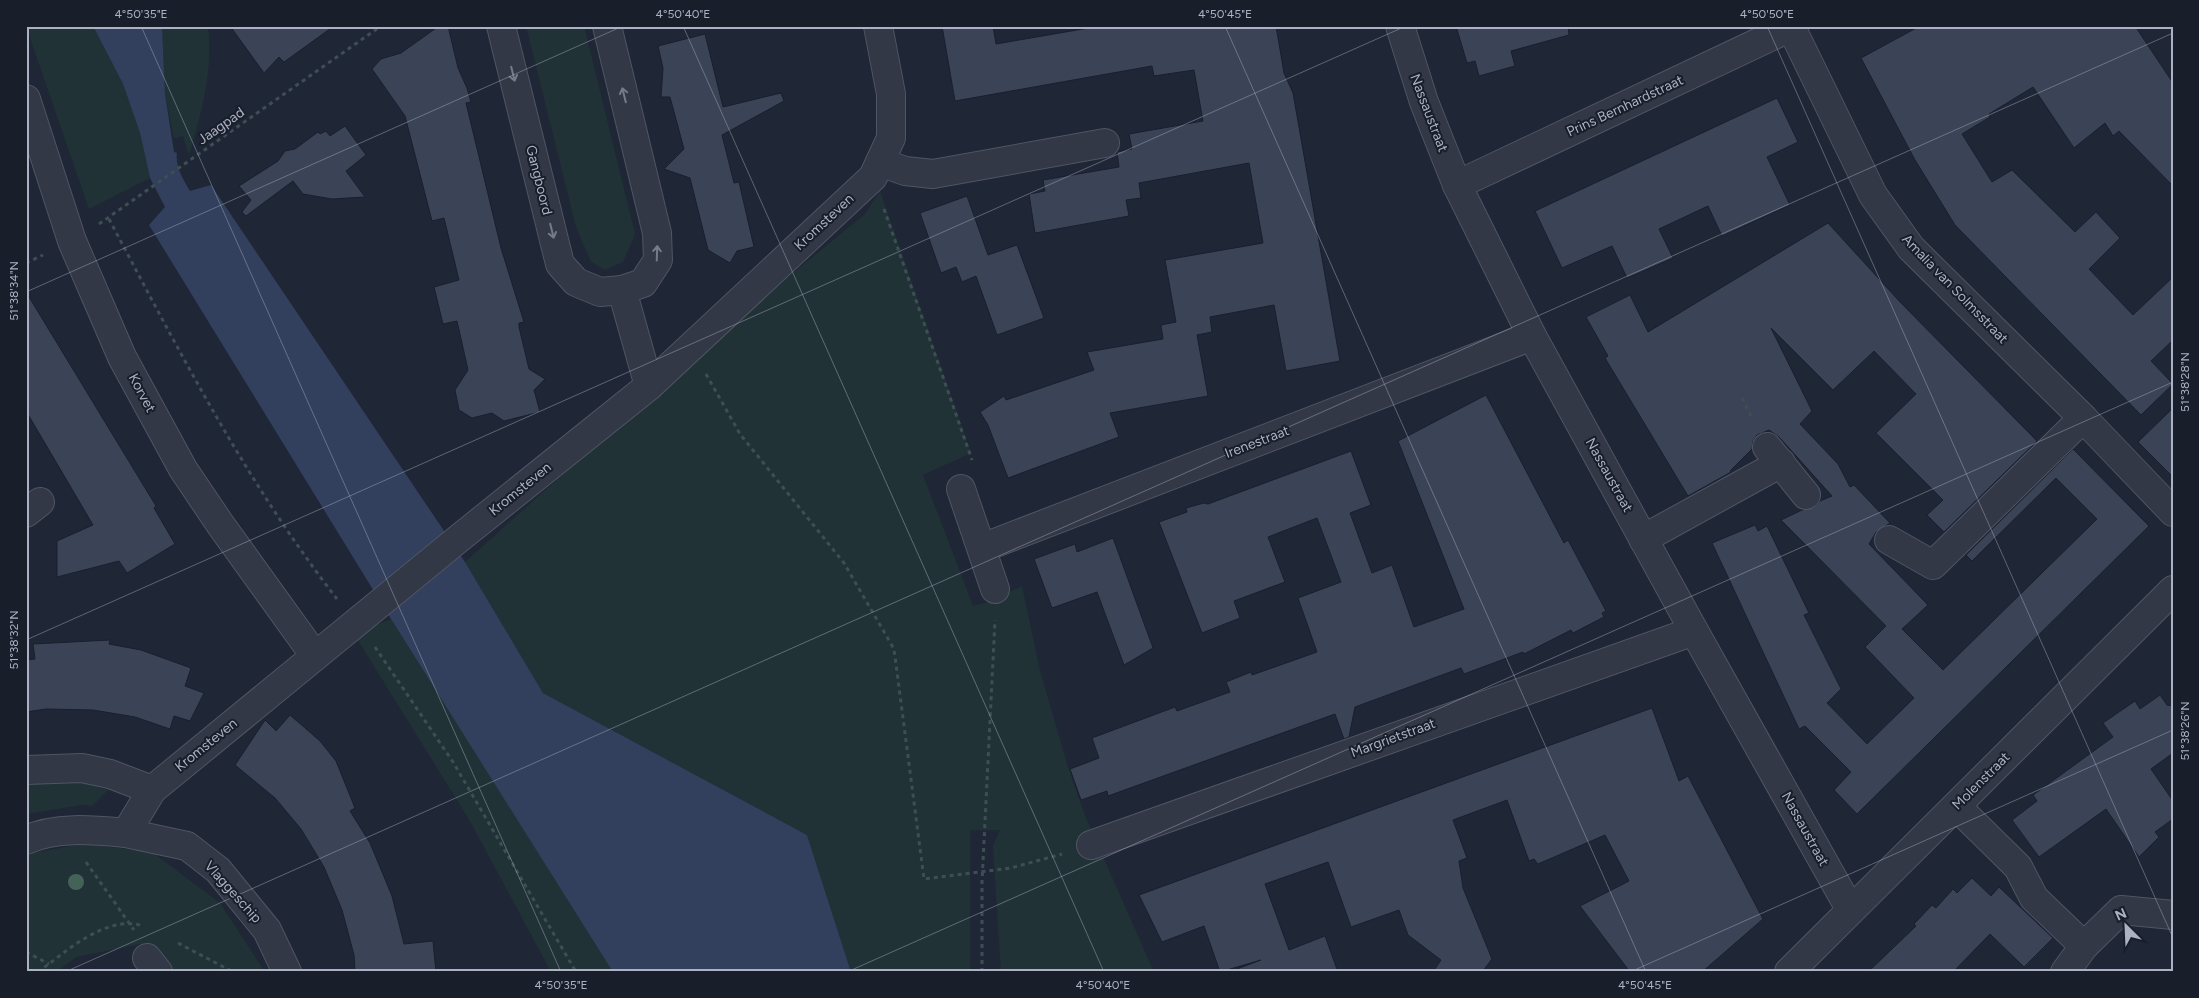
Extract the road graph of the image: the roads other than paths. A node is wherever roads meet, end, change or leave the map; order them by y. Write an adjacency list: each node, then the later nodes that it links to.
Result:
1 (501, 26): 10 (street, Gangboord, one-way to 10)
2 (607, 26): 10 (street, Gangboord, one-way to 2)
3 (878, 26): 8 (street, Kromsteven)
4 (1400, 26): 9 (street, Nassaustraat)
5 (1792, 27): 9 (street, Prins Bernhardstraat); 13 (street, Amalia van Solmsstraat)
6 (26, 99): 23 (street, Korvet)
7 (1105, 143): 8 (street)
8 (876, 170): 12 (street, Kromsteven)
9 (1457, 185): 11 (street, Nassaustraat)
10 (622, 290): 12 (street)
11 (1532, 336): 17 (street, Nassaustraat); 19 (street, Irenestraat)
12 (649, 386): 23 (street, Kromsteven)
13 (2082, 418): 16 (street, Amalia van Solmsstraat); 18 (street)
14 (961, 489): 19 (street)
15 (1806, 495): 17 (street)
16 (2173, 512)
17 (1643, 539): 22 (street, Nassaustraat)
18 (1889, 540)
19 (982, 548): 20 (street)
20 (995, 589)
21 (2173, 590): 26 (street, Molenstraat)
22 (1694, 631): 29 (street, Margrietstraat); 30 (street, Nassaustraat)
23 (315, 656): 25 (street, Kromsteven)
24 (26, 770): 25 (street)
25 (152, 790): 27 (street, Kromsteven)
26 (1956, 806): 30 (street, Molenstraat); 32 (street)
27 (126, 833): 28 (street); 33 (street, Vlaggeschip)
28 (26, 840)
29 (1092, 845)
30 (1850, 909): 34 (street, Molenstraat)
31 (2173, 915): 32 (street)
32 (2084, 946): 35 (street)
33 (288, 972)
34 (1789, 972)
35 (2065, 972)

